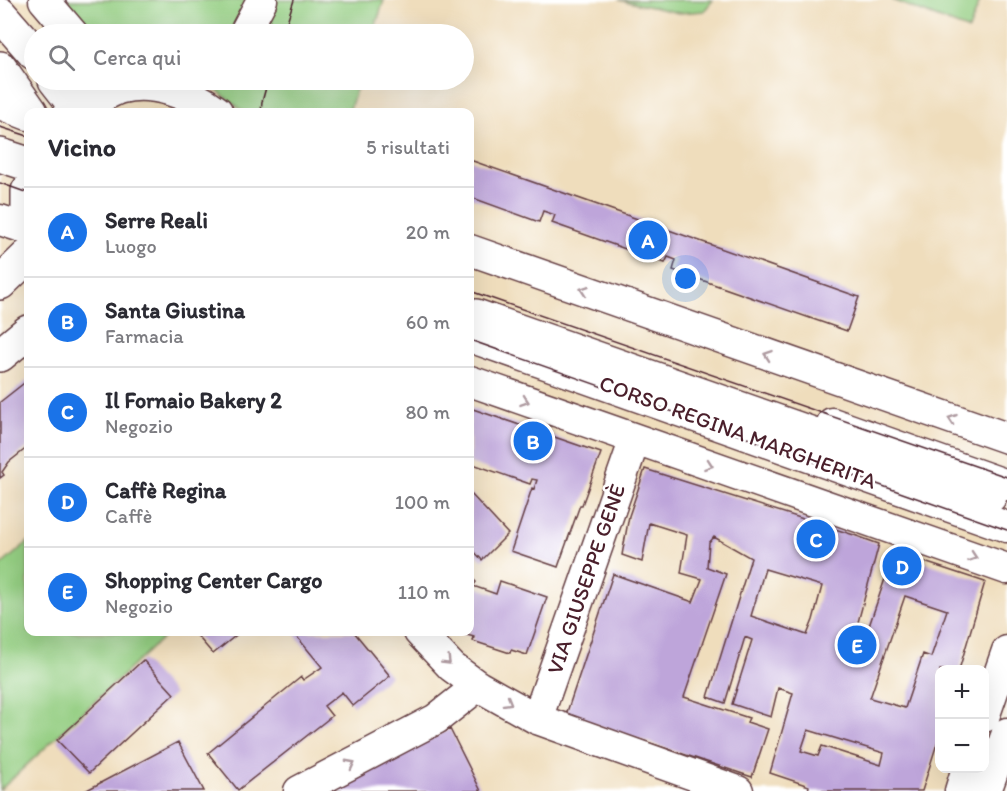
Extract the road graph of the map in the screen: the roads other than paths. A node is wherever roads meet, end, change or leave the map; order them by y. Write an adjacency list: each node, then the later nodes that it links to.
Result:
1 (44, 0): 4 (street)
2 (262, 0): 5 (street)
3 (0, 14): 6 (main road)
4 (64, 24)
5 (249, 24)
6 (24, 42)
7 (0, 68): 12 (main road)
8 (61, 90): 13 (main road)
9 (106, 90): 14 (main road)
10 (190, 90): 15 (main road)
11 (0, 104): 16 (street)
12 (26, 108)
13 (73, 108)
14 (79, 108)
15 (211, 108)
16 (24, 112)
17 (0, 154): 18 (main road)
18 (24, 163)
19 (0, 220): 20 (street)
20 (24, 228)
21 (474, 251): 32 (street, one-way to 21)
22 (24, 259): 23 (main road)
23 (0, 283)
24 (474, 299): 34 (street, CORSO REGINA MARGHERITA)
25 (474, 316): 30 (main road)
26 (474, 326): 30 (main road)
27 (24, 335): 29 (main road)
28 (474, 338): 34 (street, CORSO REGINA MARGHERITA)
29 (0, 355)
30 (570, 356): 34 (main road)
31 (474, 382): 33 (street, CORSO REGINA MARGHERITA, one-way to 33)
32 (1007, 438)
33 (635, 439): 35 (street, CORSO REGINA MARGHERITA, one-way to 35); 40 (street, VIA GIUSEPPE GENÈ)
34 (997, 504)
35 (1007, 569)
36 (423, 636): 38 (street, one-way to 38)
37 (1007, 651): 39 (street)
38 (478, 686): 40 (street, one-way to 40); 43 (street, one-way to 38)
39 (989, 703)
40 (537, 719): 44 (street)
41 (1007, 733): 46 (street)
42 (965, 773): 45 (street)
43 (299, 791)
44 (738, 791)
45 (960, 791)
46 (986, 791)

